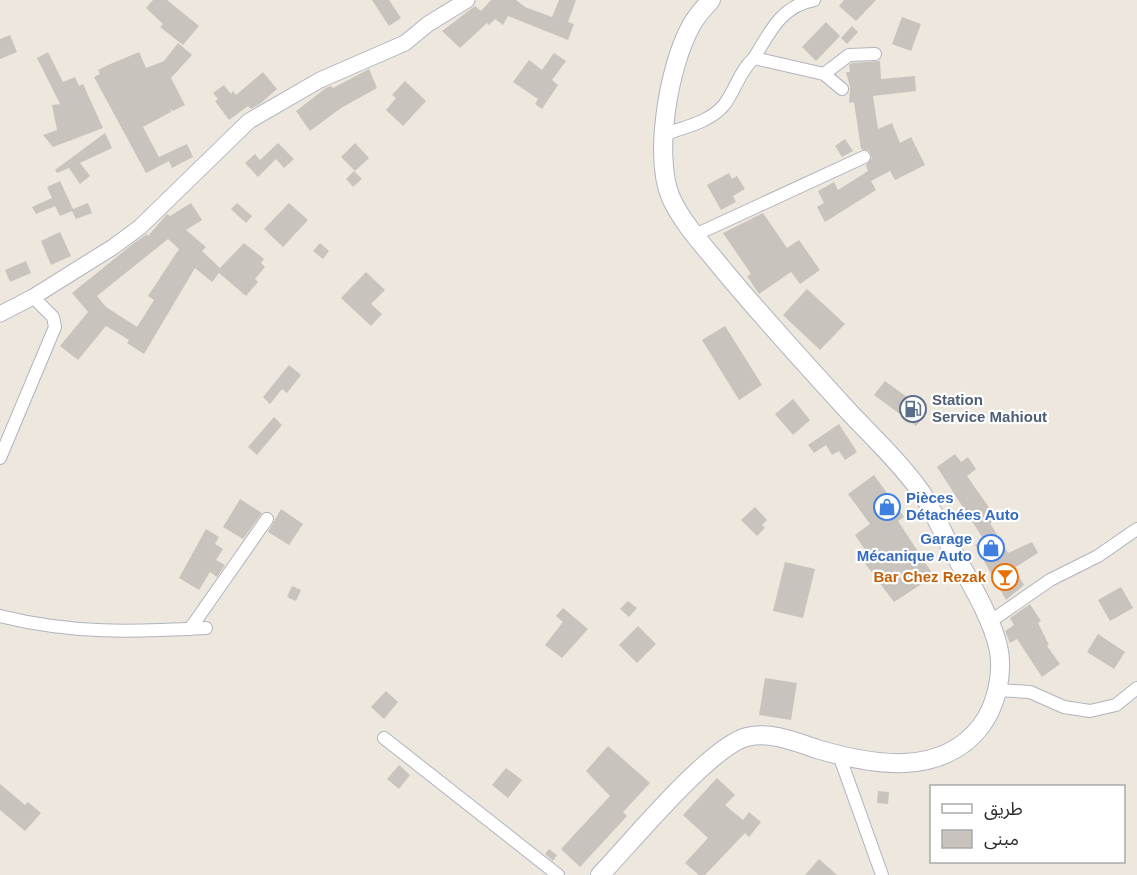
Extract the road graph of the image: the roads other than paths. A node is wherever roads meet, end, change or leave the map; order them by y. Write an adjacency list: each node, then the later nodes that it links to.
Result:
1 (467, 0): 11 (street)
2 (711, 0): 8 (main road)
3 (814, 0): 5 (street)
4 (875, 54): 6 (street)
5 (754, 58): 6 (street); 8 (street)
6 (824, 74): 7 (street)
7 (842, 89)
8 (665, 134): 10 (main road)
9 (864, 158): 10 (street)
10 (695, 235): 17 (main road)
11 (33, 297): 12 (street); 13 (street)
12 (0, 314)
13 (0, 458)
14 (267, 519): 19 (street)
15 (1137, 529): 17 (street)
16 (0, 616): 19 (street)
17 (988, 623): 21 (main road)
18 (206, 628): 19 (street)
19 (190, 629)
20 (1137, 688): 21 (street)
21 (998, 690): 23 (main road)
22 (384, 738): 24 (street)
23 (839, 755): 25 (main road); 26 (street)
24 (558, 875)
25 (600, 875)
26 (882, 875)

